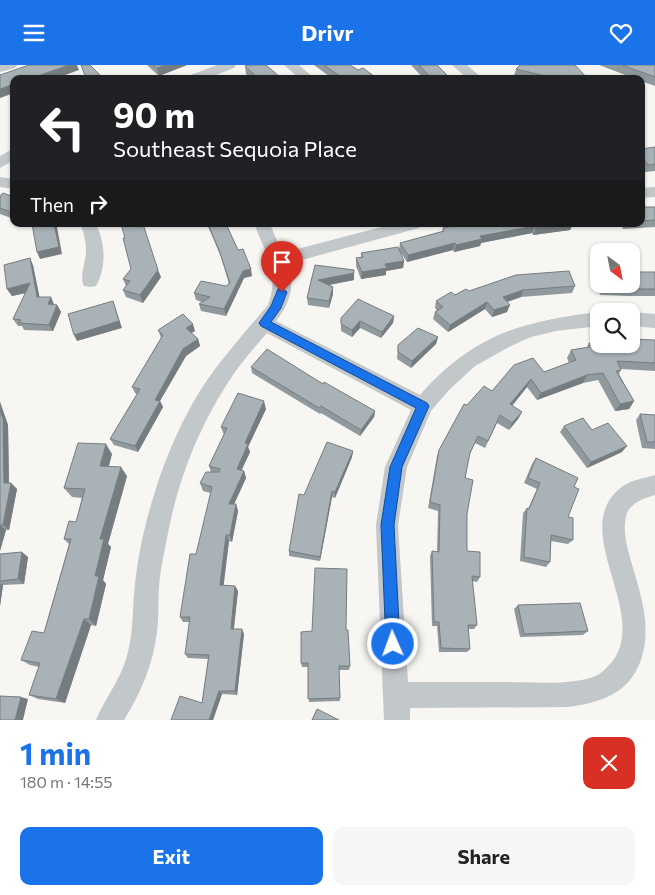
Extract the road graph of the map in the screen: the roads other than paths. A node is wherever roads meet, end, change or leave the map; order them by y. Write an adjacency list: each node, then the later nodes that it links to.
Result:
1 (10, 65): 5 (street)
2 (229, 65): 6 (street)
3 (291, 65): 7 (street)
4 (459, 65): 8 (street)
5 (0, 68)
6 (203, 75)
7 (304, 75)
8 (472, 75)
9 (89, 227): 13 (street)
10 (263, 227): 12 (street)
11 (402, 227): 12 (street)
12 (278, 260): 17 (street)
13 (90, 281)
14 (590, 320): 18 (street)
15 (640, 320): 16 (street)
16 (655, 321)
17 (264, 323): 18 (street); 21 (street)
18 (423, 406): 20 (street)
19 (655, 485): 20 (street)
20 (396, 695): 22 (street)
21 (109, 720)
22 (397, 720)

